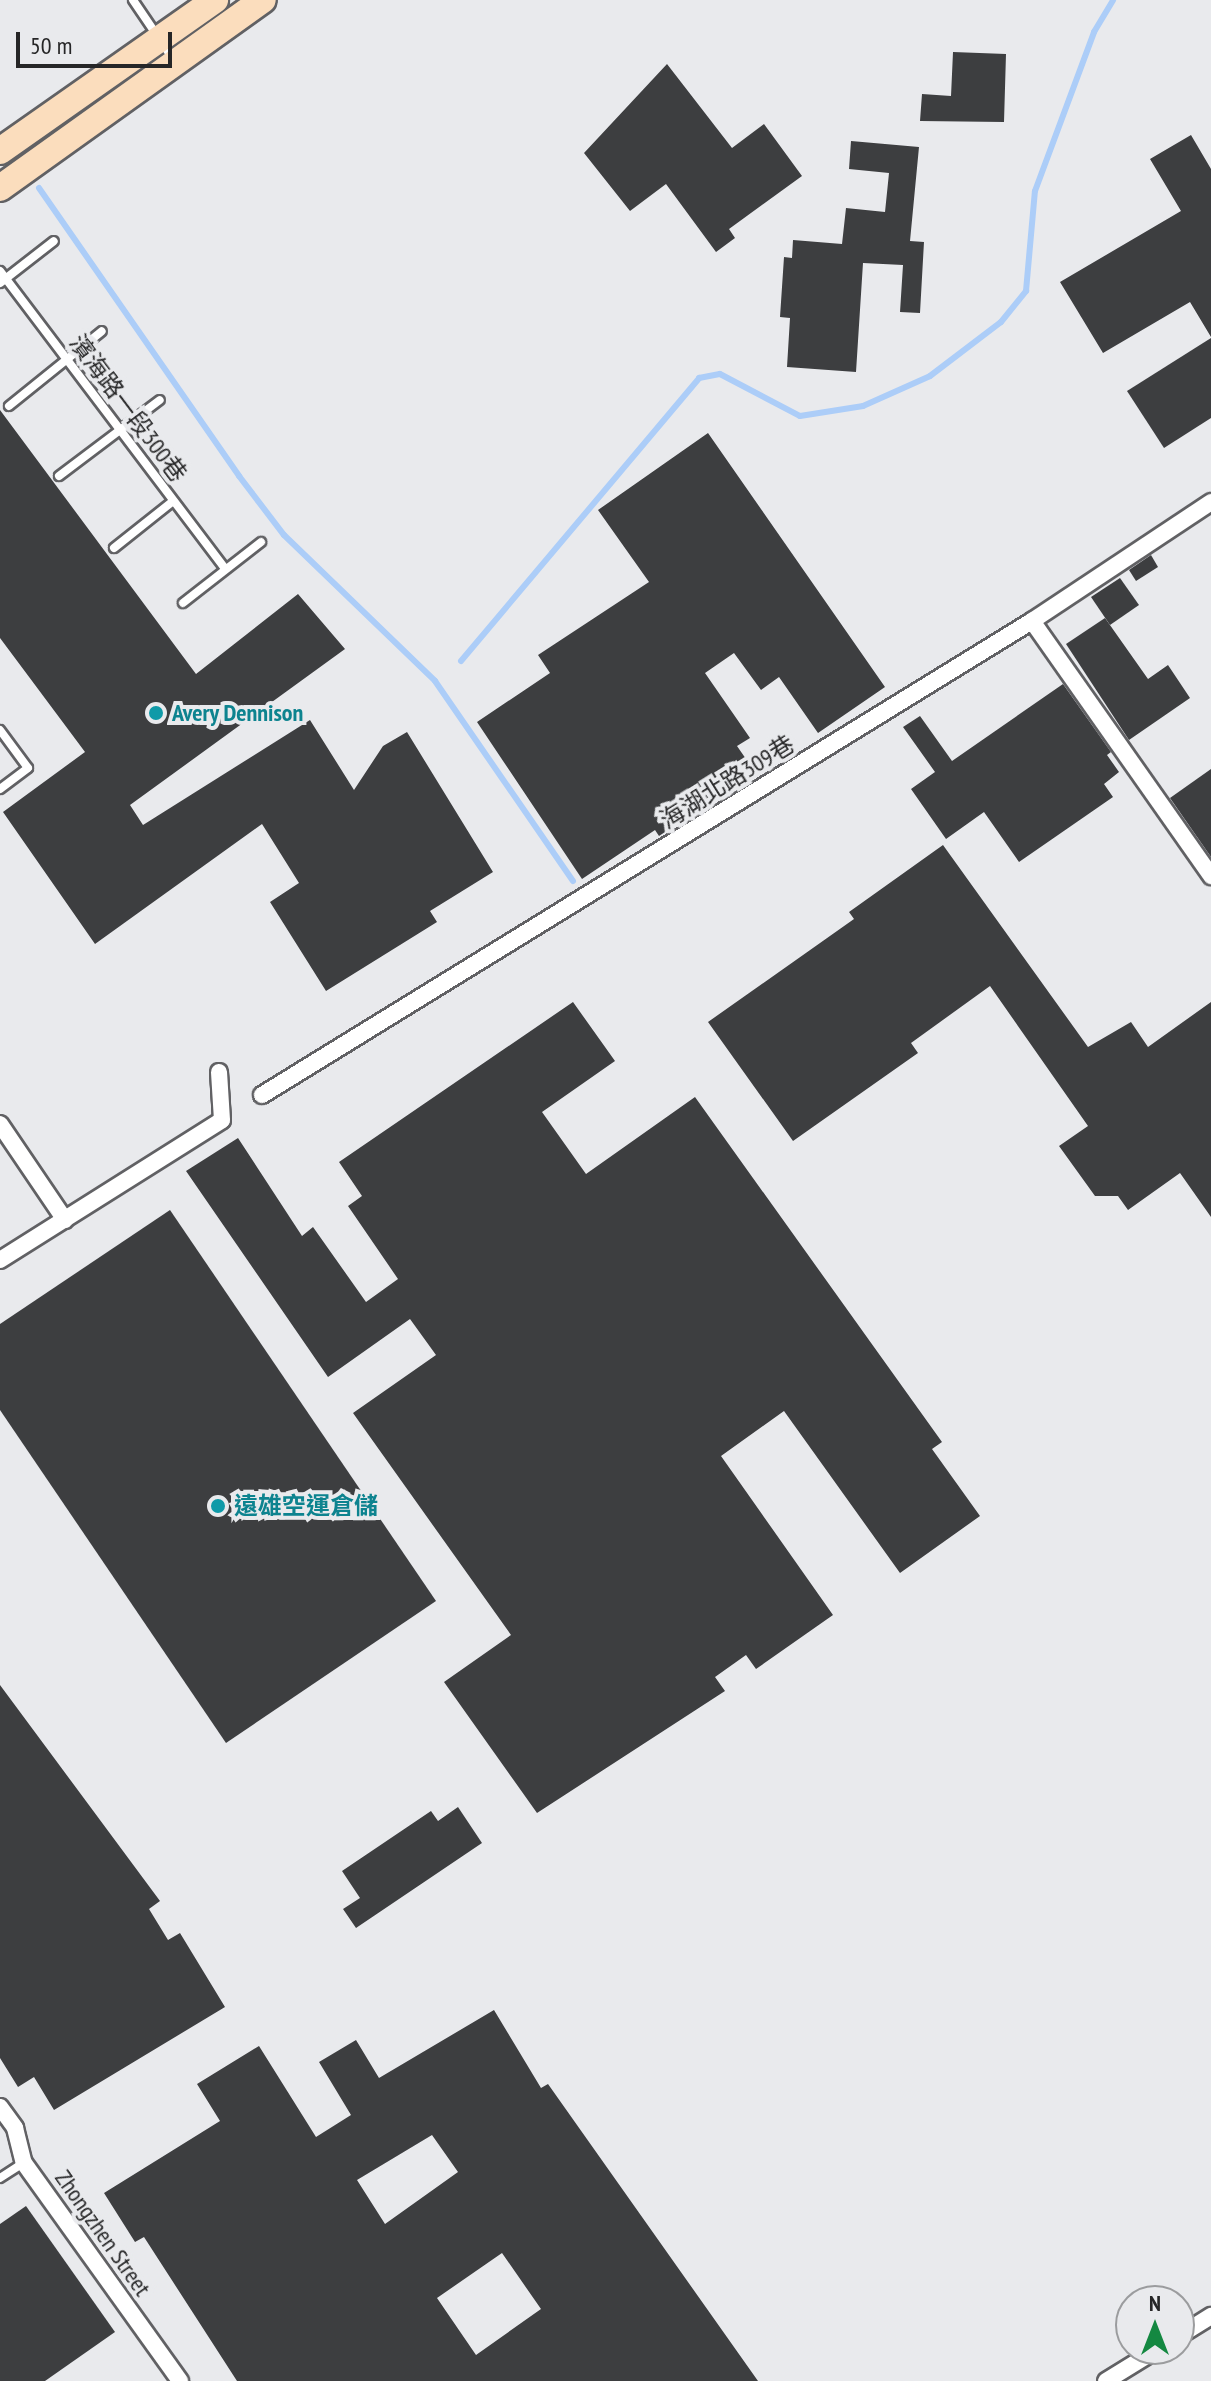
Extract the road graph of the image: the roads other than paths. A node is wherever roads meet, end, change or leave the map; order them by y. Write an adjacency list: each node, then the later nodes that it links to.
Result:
1 (133, 0): 4 (lane)
2 (215, 0): 4 (main road)
3 (263, 0): 5 (main road)
4 (160, 40): 5 (lane); 6 (main road)
5 (176, 63): 7 (main road)
6 (0, 151)
7 (0, 188)
8 (54, 241): 9 (lane)
9 (2, 278): 11 (lane, 濱海路一段300巷)
10 (102, 331): 11 (lane)
11 (67, 360): 13 (lane); 14 (lane, 濱海路一段300巷)
12 (160, 400): 14 (lane)
13 (9, 406)
14 (120, 431): 15 (lane); 16 (lane, 濱海路一段300巷)
15 (59, 476)
16 (173, 501): 19 (lane); 20 (lane, 濱海路一段300巷)
17 (1211, 502): 22 (street, 海湖北路309巷)
18 (261, 542): 20 (lane)
19 (114, 548)
20 (225, 569): 21 (lane)
21 (183, 603)
22 (1032, 621): 25 (street); 27 (street, 海湖北路309巷)
23 (0, 730): 24 (lane)
24 (0, 789)
25 (1211, 876)
26 (219, 1072): 29 (street)
27 (262, 1095)
28 (0, 1124): 29 (street)
29 (65, 1220): 30 (street)
30 (0, 1260)
31 (0, 2107): 32 (street, Zhongzhen Street)
32 (24, 2163): 33 (lane); 35 (street, Zhongzhen Street)
33 (0, 2178)
34 (1132, 2365): 36 (street)
35 (180, 2381)
36 (1106, 2381)

